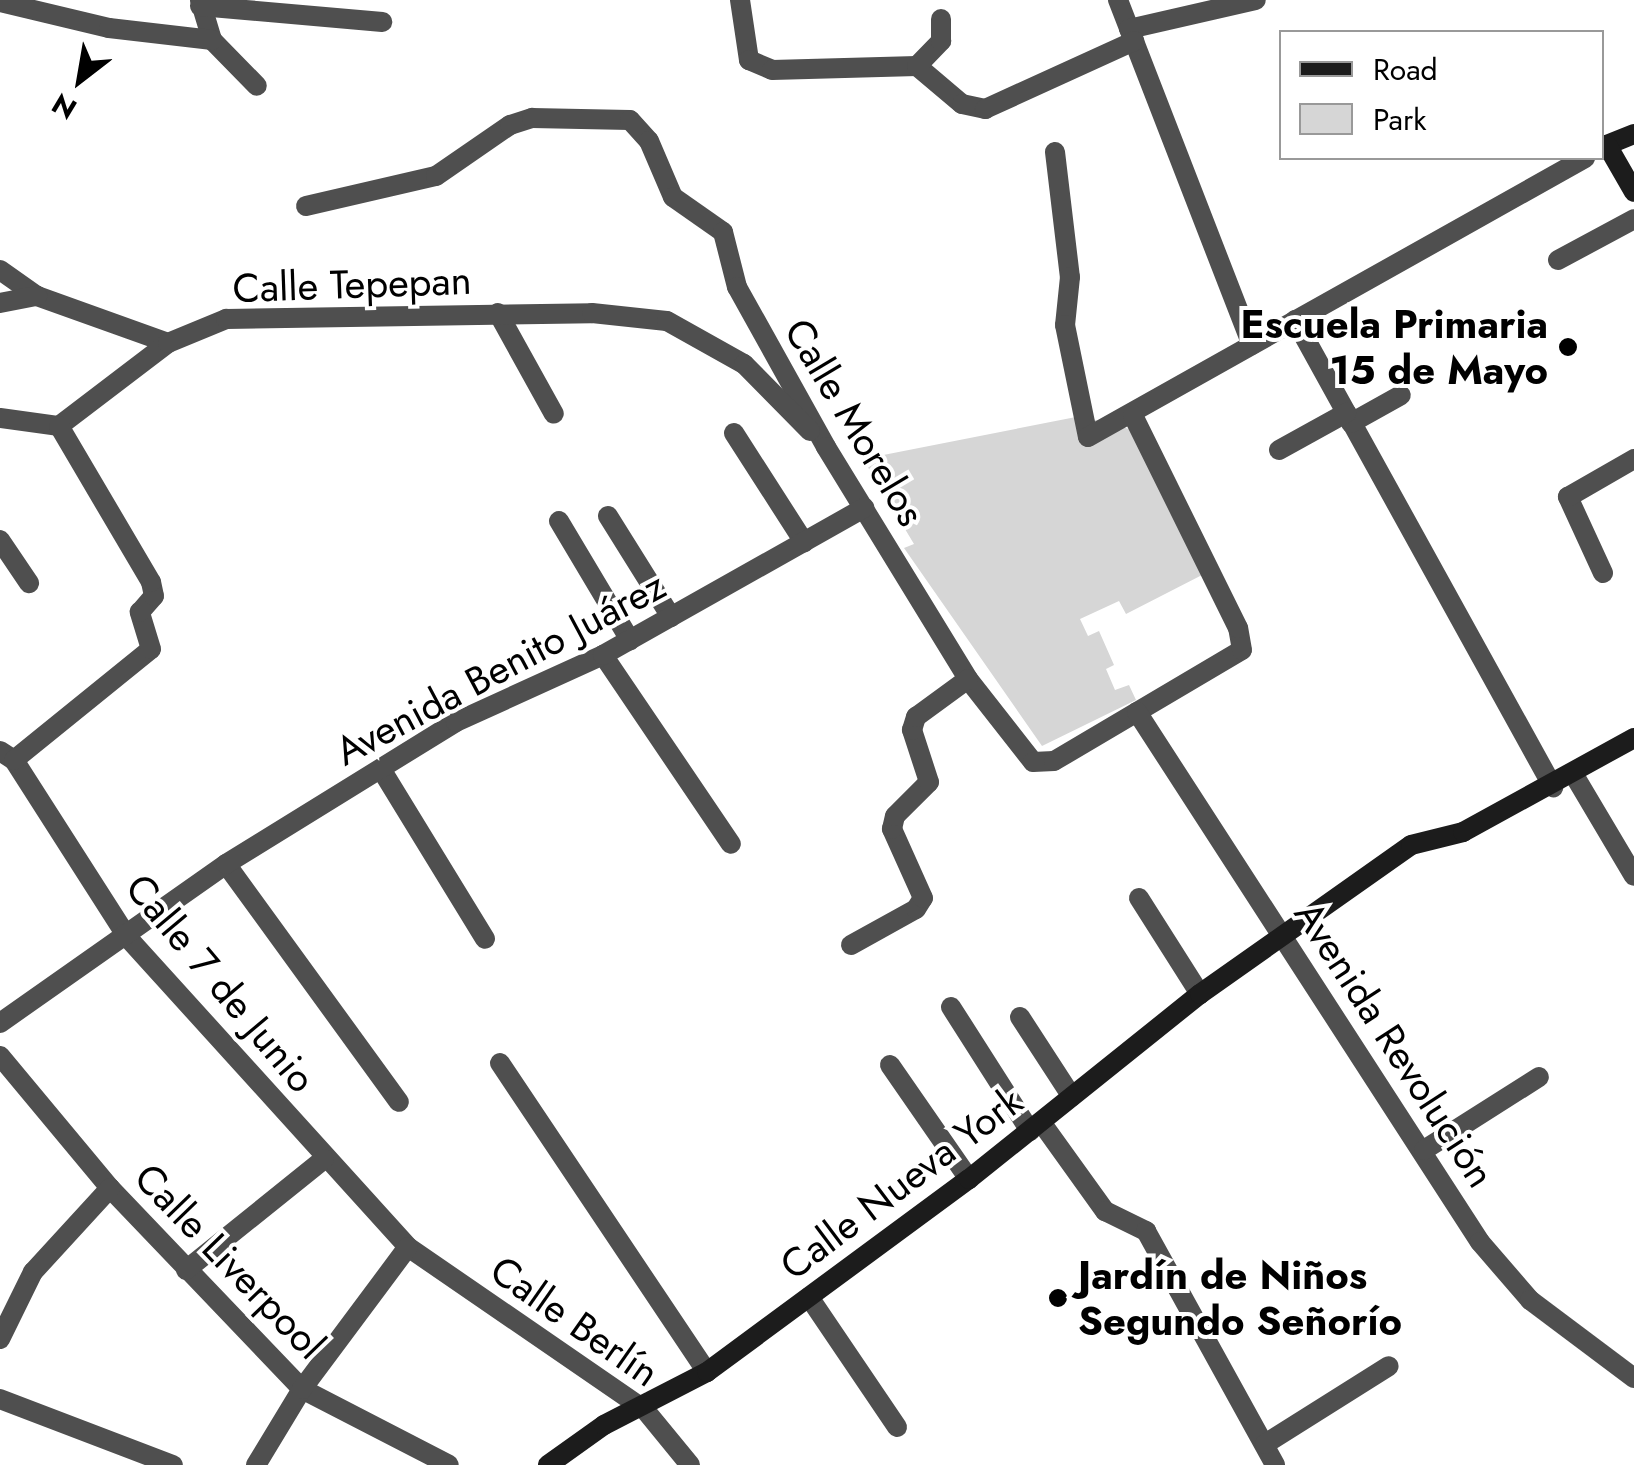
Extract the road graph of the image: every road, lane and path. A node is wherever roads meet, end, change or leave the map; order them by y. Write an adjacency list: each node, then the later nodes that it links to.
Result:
1 (740, 0): 10 (street)
2 (1118, 0): 8 (street)
3 (1256, 0): 8 (street)
4 (0, 2): 9 (street)
5 (200, 3): 7 (street); 9 (street)
6 (941, 18): 10 (street)
7 (382, 22)
8 (1131, 35): 10 (street); 26 (street)
9 (212, 40): 11 (street)
10 (917, 66)
11 (257, 86)
12 (1634, 134): 13 (street)
13 (1604, 146): 16 (street)
14 (1055, 152): 29 (street)
15 (1580, 160): 24 (street)
16 (1634, 192)
17 (306, 206): 34 (street, Calle Morelos)
18 (1634, 219): 19 (street)
19 (1558, 260)
20 (0, 270): 21 (street)
21 (37, 296): 22 (street); 25 (street)
22 (0, 304)
23 (498, 313): 25 (street, Calle Tepepan); 28 (street); 34 (street, Calle Tepepan)
24 (1294, 320): 26 (street); 31 (street)
25 (168, 343): 32 (street, Calle Tepepan)
26 (1252, 346): 29 (street)
27 (1401, 395): 31 (street)
28 (554, 414)
29 (1133, 416): 48 (street)
30 (0, 418): 32 (street)
31 (1349, 418): 35 (street); 53 (street)
32 (59, 426): 50 (street)
33 (734, 434): 41 (street)
34 (826, 447): 37 (street, Calle Morelos)
35 (1279, 450)
36 (1634, 459): 42 (street)
37 (864, 508): 41 (street, Avenida Benito Juárez); 47 (street, Calle Morelos)
38 (608, 516): 44 (street)
39 (560, 521): 45 (street)
40 (0, 540): 43 (street)
41 (804, 542): 44 (street, Avenida Benito Juárez)
42 (1603, 572)
43 (28, 583)
44 (670, 617): 45 (street, Avenida Benito Juárez)
45 (630, 640): 46 (street, Avenida Benito Juárez)
46 (602, 655): 51 (street, Avenida Benito Juárez); 54 (street)
47 (968, 678): 48 (street, Calle Morelos); 61 (street)
48 (1137, 712): 58 (street, Avenida Revolución)
49 (1634, 738): 52 (street, Calle Nueva York)
50 (7, 755): 59 (street, Calle 7 de Junio)
51 (380, 769): 55 (street, Avenida Benito Juárez); 60 (street)
52 (1574, 774): 53 (street, Calle Nueva York); 56 (street)
53 (1553, 787): 58 (street, Calle Nueva York)
54 (731, 844)
55 (226, 864): 59 (street, Avenida Benito Juárez); 71 (street)
56 (1634, 876)
57 (1139, 898): 62 (street)
58 (1282, 935): 62 (street, Calle Nueva York); 73 (street, Avenida Revolución)
59 (128, 938): 65 (street, Avenida Benito Juárez); 74 (street, Calle 7 de Junio)
60 (485, 939)
61 (850, 945)
62 (1200, 994): 70 (street, Calle Nueva York)
63 (951, 1007): 72 (street)
64 (1020, 1017): 70 (street)
65 (0, 1023)
66 (0, 1056): 76 (street, Calle Liverpool)
67 (500, 1062): 82 (street)
68 (890, 1065): 75 (street)
69 (1539, 1077): 73 (street)
70 (1072, 1097): 72 (street, Calle Nueva York)
71 (400, 1102)
72 (1036, 1126): 75 (street, Calle Nueva York); 88 (street)
73 (1424, 1150): 83 (street, Avenida Revolución)
74 (324, 1159): 77 (street, Calle 7 de Junio); 78 (street)
75 (970, 1180): 79 (street, Calle Nueva York)
76 (110, 1188): 78 (street, Calle Liverpool); 80 (street)
77 (408, 1247): 84 (street); 86 (street, Calle Berlín)
78 (186, 1270): 84 (street, Calle Liverpool)
79 (809, 1297): 82 (street, Calle Nueva York); 87 (street)
80 (0, 1339)
81 (1389, 1366): 88 (street)
82 (707, 1372): 86 (street, Calle Nueva York)
83 (1634, 1378)
84 (302, 1389): 90 (street); 91 (street, Calle Liverpool)
85 (0, 1399): 89 (street)
86 (644, 1410): 92 (street, Calle Nueva York); 93 (street, Calle Berlín)
87 (897, 1427)
88 (1265, 1444): 94 (street)
89 (173, 1465)
90 (256, 1465)
91 (449, 1465)
92 (548, 1465)
93 (690, 1465)
94 (1276, 1465)

